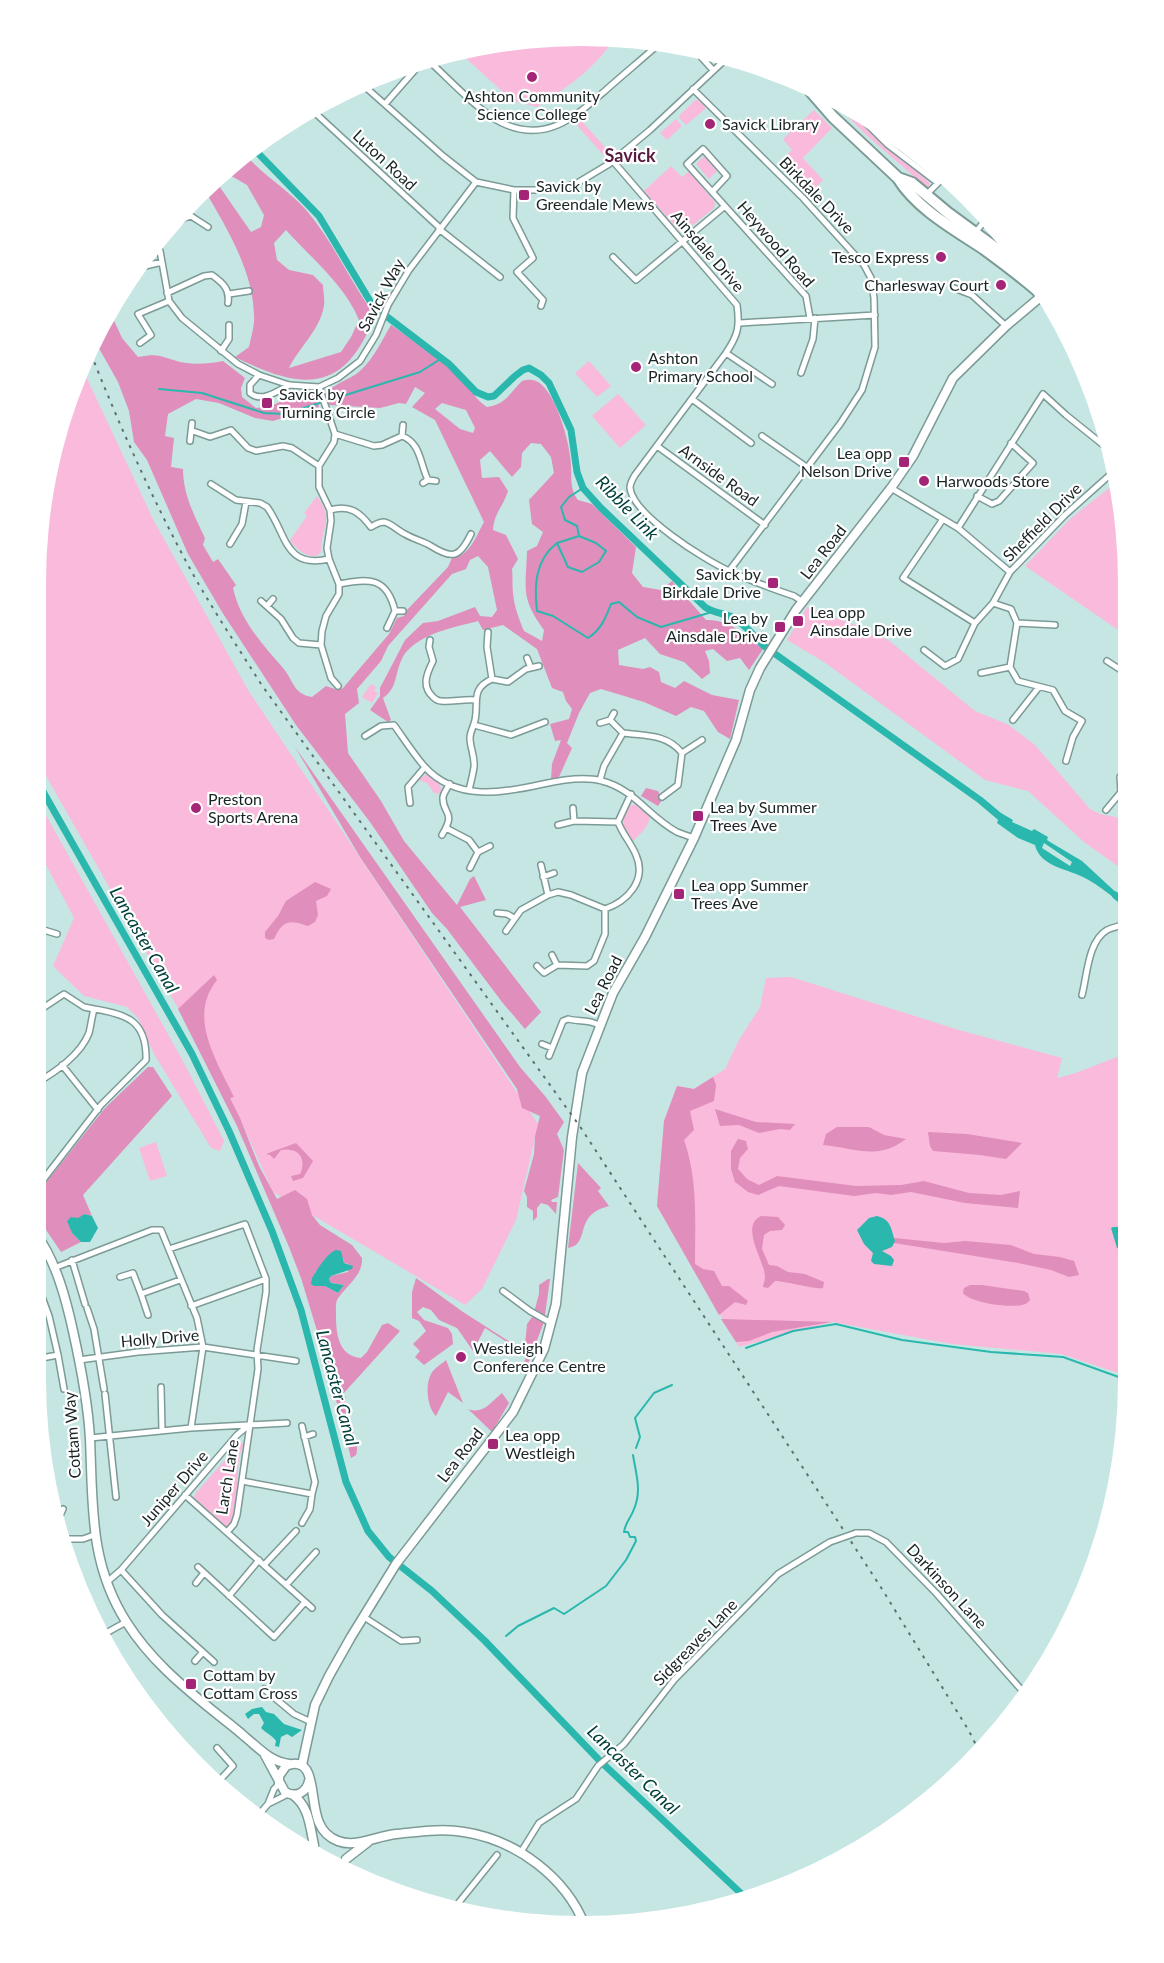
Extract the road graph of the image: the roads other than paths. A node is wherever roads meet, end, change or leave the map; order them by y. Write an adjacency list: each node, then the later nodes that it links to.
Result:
1 (651, 51): 4 (street)
2 (705, 61): 5 (street)
3 (719, 65): 5 (street)
4 (436, 67)
5 (713, 70): 7 (street)
6 (411, 75): 10 (street)
7 (693, 89): 13 (street); 42 (street, Birkdale Drive)
8 (369, 91): 10 (street)
9 (821, 103): 19 (highway)
10 (384, 104): 15 (street)
11 (318, 116): 24 (street, Luton Road)
12 (880, 137): 14 (street)
13 (612, 160): 17 (street); 26 (street, Ainsdale Drive)
14 (922, 169)
15 (476, 182): 17 (street); 24 (street, Savick Way)
16 (939, 182): 19 (street)
17 (514, 190): 41 (street)
18 (712, 192): 18 (street, Heywood Road); 20 (street, Heywood Road)
19 (922, 199): 25 (highway)
20 (725, 206): 26 (street); 43 (street, Heywood Road)
21 (191, 216): 23 (street)
22 (981, 225): 25 (street)
23 (208, 227)
24 (440, 228): 32 (street, Luton Road); 54 (street, Savick Way)
25 (973, 236): 29 (highway); 33 (highway)
26 (683, 242): 28 (street); 44 (street, Ainsdale Drive)
27 (159, 253): 30 (street)
28 (613, 257)
29 (1009, 259)
30 (162, 262): 31 (street); 36 (street)
31 (151, 265)
32 (500, 277)
33 (1022, 277)
34 (954, 288): 46 (street)
35 (249, 291): 37 (street)
36 (167, 292): 37 (street); 38 (street)
37 (229, 294): 40 (street)
38 (168, 301): 47 (street); 48 (street)
39 (1038, 301): 46 (street, Lea Road)
40 (228, 303)
41 (541, 306)
42 (874, 315): 43 (street); 70 (street, Birkdale Drive)
43 (812, 318): 44 (street); 50 (street)
44 (740, 322): 49 (street)
45 (229, 325): 48 (street)
46 (1006, 326): 75 (street, Lea Road)
47 (141, 343)
48 (221, 351): 51 (street)
49 (726, 353): 52 (street); 55 (street)
50 (801, 373)
51 (258, 375): 53 (street); 53 (street)
52 (772, 384)
53 (289, 385): 54 (street)
54 (319, 387): 61 (street)
55 (692, 399): 66 (street); 68 (street)
56 (227, 422): 59 (street)
57 (192, 423): 60 (street)
58 (403, 425): 62 (street)
59 (231, 430): 60 (street); 69 (street)
60 (193, 431): 64 (street)
61 (335, 434): 62 (street); 69 (street)
62 (402, 436): 72 (street)
63 (762, 436): 70 (street)
64 (190, 441)
65 (1099, 441): 67 (street)
66 (751, 443)
67 (1011, 443): 77 (street); 77 (street)
68 (657, 446): 81 (street, Arnside Road); 92 (street)
69 (319, 466): 79 (street)
70 (808, 468): 81 (street, Birkdale Drive)
71 (1107, 478): 93 (street, Sheffield Drive)
72 (436, 481)
73 (211, 484): 74 (street)
74 (217, 488): 76 (street); 78 (street)
75 (891, 488): 80 (street); 97 (street, Lea Road)
76 (212, 495)
77 (977, 496): 83 (street)
78 (246, 502): 86 (street); 90 (street)
79 (330, 510): 82 (street); 90 (street)
80 (943, 519): 83 (street); 102 (street)
81 (765, 525): 92 (street, Birkdale Drive)
82 (371, 527): 84 (street); 89 (street)
83 (958, 528): 93 (street)
84 (376, 534)
85 (471, 534): 89 (street)
86 (234, 537): 87 (street); 88 (street)
87 (230, 544)
88 (241, 544)
89 (447, 555): 91 (street)
90 (329, 559): 94 (street)
91 (446, 564)
92 (729, 571): 97 (street)
93 (1010, 572): 98 (street, Sheffield Drive)
94 (339, 584): 100 (street); 108 (street)
95 (273, 598): 99 (street)
96 (261, 601): 99 (street)
97 (803, 602): 149 (street, Lea Road)
98 (993, 603): 102 (street, Sheffield Drive); 103 (street)
99 (267, 606): 108 (street)
100 (394, 611): 101 (street); 105 (street)
101 (403, 611)
102 (975, 623): 109 (street, Sheffield Drive)
103 (1017, 623): 104 (street); 113 (street)
104 (1056, 625)
105 (387, 628)
106 (488, 632): 117 (street)
107 (430, 640): 120 (street)
108 (321, 645): 118 (street)
109 (924, 650)
110 (527, 658): 114 (street)
111 (1107, 662): 115 (street)
112 (539, 666): 114 (street)
113 (1010, 667): 116 (street); 119 (street)
114 (531, 668): 117 (street)
115 (1118, 669)
116 (981, 674)
117 (492, 679): 120 (street)
118 (338, 686)
119 (1039, 687): 123 (street); 131 (street)
120 (475, 700): 126 (street)
121 (614, 713): 122 (street)
122 (610, 720): 125 (street); 127 (street)
123 (1013, 720)
124 (545, 722): 126 (street)
125 (600, 723)
126 (474, 725): 137 (street)
127 (623, 733): 130 (street); 133 (street)
128 (365, 736): 132 (street)
129 (702, 740): 130 (street)
130 (682, 753): 140 (street)
131 (1066, 761)
132 (425, 767): 134 (street); 135 (street)
133 (600, 780): 137 (street); 138 (street)
134 (450, 784): 137 (street); 147 (street)
135 (408, 787): 136 (street); 141 (street)
136 (401, 788)
137 (469, 790)
138 (631, 794): 145 (street); 149 (street)
139 (1118, 796): 143 (street)
140 (662, 797)
141 (410, 803)
142 (573, 808): 144 (street)
143 (1106, 810)
144 (574, 822): 145 (street); 146 (street)
145 (618, 822): 157 (street)
146 (558, 825)
147 (446, 828): 148 (street); 151 (street)
148 (442, 835)
149 (694, 838): 170 (street, Lea Road)
150 (490, 846): 151 (street)
151 (478, 852): 153 (street)
152 (541, 865): 155 (street)
153 (470, 868)
154 (554, 873): 155 (street)
155 (543, 877): 156 (street)
156 (548, 894): 157 (street); 159 (street)
157 (605, 909): 165 (street)
158 (497, 913): 159 (street)
159 (514, 918): 162 (street)
160 (1118, 927): 167 (street)
161 (46, 931): 163 (street)
162 (506, 931)
163 (57, 934)
164 (552, 955): 165 (street)
165 (557, 965): 166 (street)
166 (537, 966)
167 (1082, 995)
168 (46, 1006): 169 (street)
169 (94, 1009): 174 (street); 176 (street)
170 (599, 1026): 172 (street); 190 (street, Lea Road)
171 (542, 1044): 172 (street)
172 (552, 1048): 173 (street)
173 (549, 1056)
174 (62, 1065): 175 (street); 176 (street)
175 (46, 1076)
176 (98, 1110): 177 (street)
177 (46, 1176)
178 (46, 1250): 181 (street, Cottam Way)
179 (169, 1250): 180 (street); 183 (street, Larch Lane); 184 (street)
180 (72, 1260): 181 (street); 194 (street, Holly Drive)
181 (54, 1268): 196 (street, Cottam Way)
182 (120, 1277): 186 (street)
183 (266, 1279): 187 (street); 192 (street, Larch Lane)
184 (180, 1280): 186 (street); 187 (street)
185 (503, 1291): 190 (street)
186 (141, 1294): 189 (street)
187 (192, 1306): 191 (street)
188 (46, 1308): 193 (street)
189 (148, 1315)
190 (551, 1323): 231 (street, Lea Road)
191 (202, 1347): 192 (street, Holly Drive); 194 (street, Holly Drive); 203 (street)
192 (258, 1355): 197 (street); 201 (street, Larch Lane)
193 (58, 1356): 195 (street); 199 (street)
194 (99, 1357): 196 (street, Holly Drive); 206 (street, Holly Drive)
195 (46, 1358)
196 (80, 1360): 208 (street, Cottam Way)
197 (296, 1361)
198 (160, 1386): 204 (street)
199 (64, 1389)
200 (287, 1423): 201 (street, Larch Lane)
201 (249, 1425): 203 (street); 209 (street, Larch Lane); 211 (street, Juniper Drive)
202 (302, 1426): 207 (street)
203 (190, 1428): 204 (street)
204 (162, 1431): 206 (street)
205 (313, 1434): 207 (street)
206 (109, 1436): 208 (street); 212 (street, Holly Drive)
207 (304, 1437): 210 (street)
208 (90, 1438): 216 (street, Cottam Way)
209 (242, 1481): 210 (street); 215 (street, Larch Lane)
210 (312, 1494): 213 (street)
211 (185, 1495): 215 (street); 223 (street, Juniper Drive)
212 (116, 1497)
213 (302, 1523)
214 (296, 1531): 221 (street)
215 (227, 1532): 220 (street)
216 (94, 1536): 217 (street); 225 (street, Cottam Way)
217 (71, 1539)
218 (830, 1542): 238 (street, Darkinson Lane, bridge); 256 (street, Sidgreaves Lane)
219 (316, 1552): 227 (street)
220 (259, 1560): 221 (street); 228 (street)
221 (264, 1565): 227 (street)
222 (198, 1567): 224 (street)
223 (121, 1570): 225 (street, Juniper Drive); 235 (street)
224 (204, 1573): 226 (street); 228 (street)
225 (107, 1582): 232 (street, Cottam Way)
226 (196, 1583)
227 (286, 1585): 229 (street)
228 (229, 1596): 229 (street)
229 (305, 1602): 230 (street)
230 (312, 1608)
231 (364, 1617): 234 (street); 240 (street, Lea Road)
232 (126, 1622): 233 (street); 243 (street, Cottam Way)
233 (109, 1631)
234 (417, 1640)
235 (204, 1652): 236 (street); 237 (street)
236 (195, 1660)
237 (214, 1662)
238 (1020, 1688)
239 (264, 1689): 240 (street)
240 (311, 1722): 241 (street, Lea Road)
241 (307, 1741): 244 (street, Lea Road); 245 (street, Lea Road)
242 (218, 1748): 246 (street)
243 (265, 1755): 244 (street, Cottam Way); 248 (street, Cottam Way)
244 (290, 1764): 245 (street); 248 (street)
245 (302, 1765): 247 (street)
246 (222, 1778)
247 (309, 1780): 249 (street); 252 (street)
248 (279, 1784): 249 (street); 250 (street)
249 (291, 1794): 250 (street); 254 (street)
250 (268, 1804): 251 (street)
251 (262, 1811)
252 (336, 1840): 253 (street); 255 (street); 258 (street)
253 (371, 1840): 256 (street); 259 (street)
254 (313, 1844)
255 (314, 1845)
256 (520, 1852): 261 (street)
257 (497, 1856): 260 (street)
258 (345, 1861)
259 (345, 1862)
260 (459, 1902)
261 (580, 1916)

